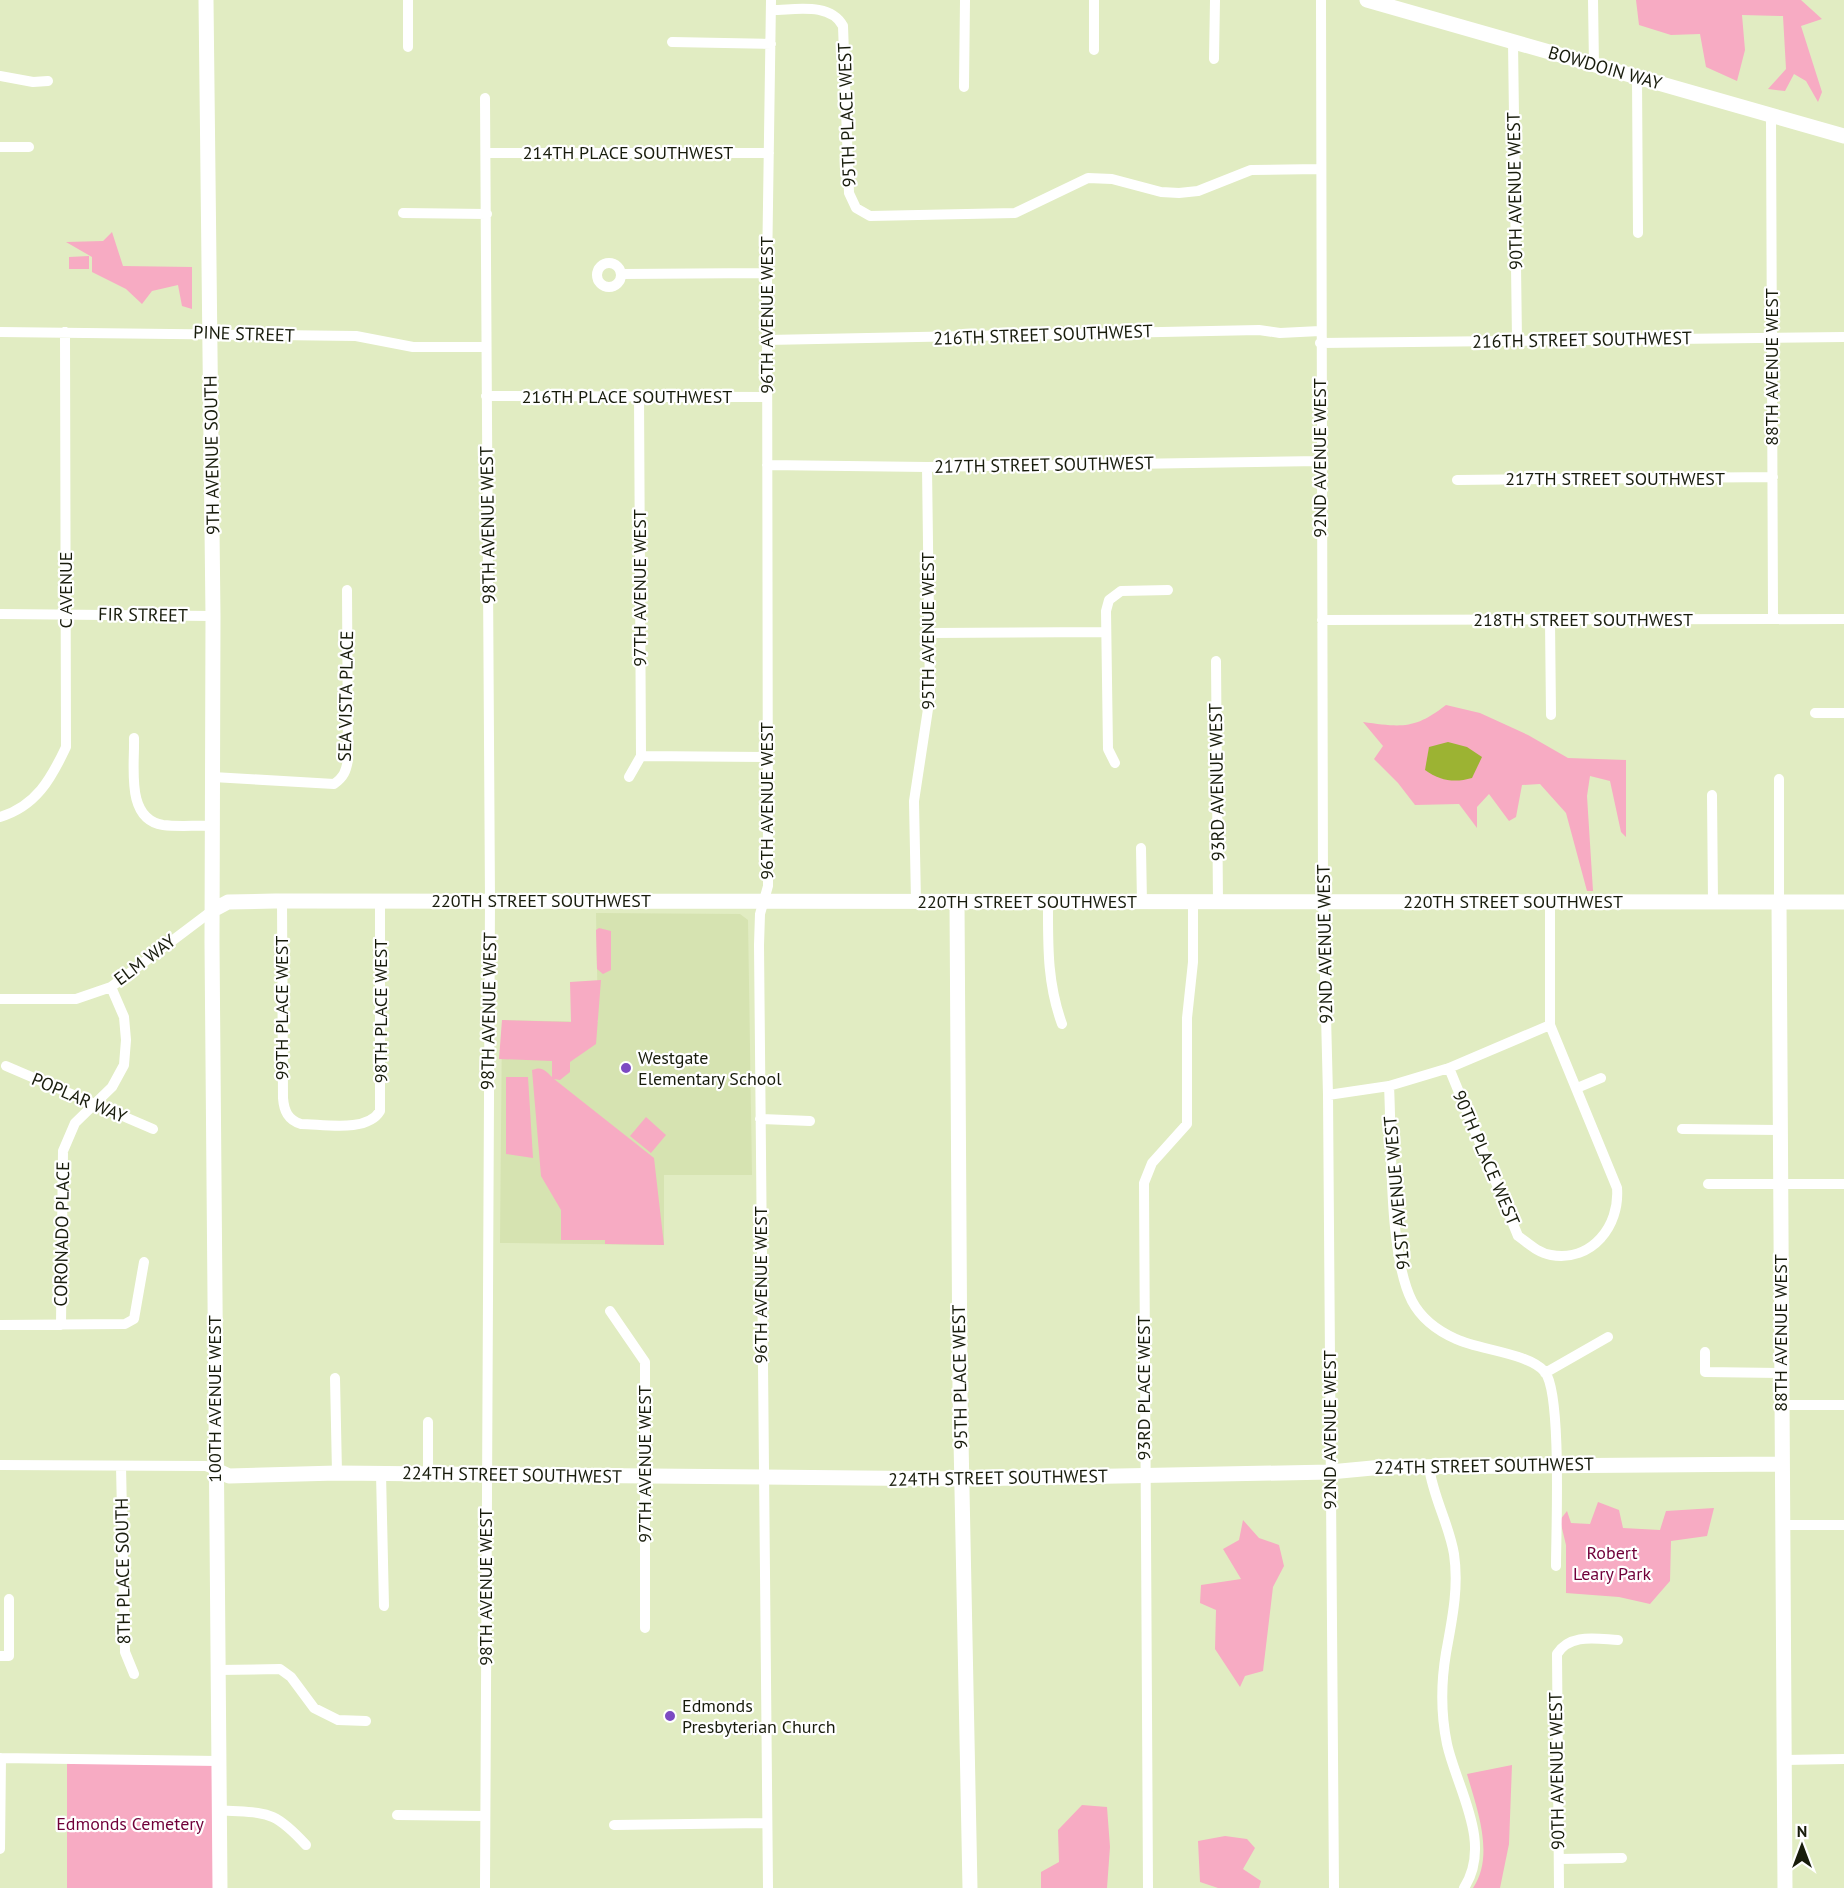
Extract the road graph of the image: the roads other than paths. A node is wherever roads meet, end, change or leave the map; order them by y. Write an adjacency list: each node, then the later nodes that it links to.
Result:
1 (206, 0): 36 (street, 9TH AVENUE SOUTH)
2 (408, 0): 13 (street)
3 (965, 0): 20 (street)
4 (1094, 0): 14 (street)
5 (1215, 0): 15 (street)
6 (1321, 0): 28 (street, 92ND AVENUE WEST)
7 (1367, 0): 11 (street, BOWDOIN WAY)
8 (1593, 0): 16 (street)
9 (772, 5): 12 (street, 96TH AVENUE WEST); 28 (street, 95TH PLACE WEST)
10 (672, 42): 12 (street)
11 (1513, 42): 16 (street, BOWDOIN WAY); 41 (street, 90TH AVENUE WEST)
12 (771, 44): 27 (street, 96TH AVENUE WEST)
13 (408, 46)
14 (1094, 50)
15 (1214, 59)
16 (1594, 65): 18 (street, BOWDOIN WAY)
17 (0, 76): 19 (street)
18 (1637, 77): 22 (street, BOWDOIN WAY); 31 (street)
19 (48, 81)
20 (964, 87)
21 (485, 98): 26 (street, 98TH AVENUE WEST)
22 (1771, 116): 23 (street, BOWDOIN WAY); 39 (street, 88TH AVENUE WEST)
23 (1844, 136)
24 (0, 147): 25 (street)
25 (29, 147)
26 (487, 153): 27 (street, 214TH PLACE SOUTHWEST); 30 (street, 98TH AVENUE WEST)
27 (769, 153): 32 (street, 96TH AVENUE WEST)
28 (1319, 169): 37 (street, 92ND AVENUE WEST)
29 (403, 213): 30 (street)
30 (487, 214): 42 (street, 98TH AVENUE WEST)
31 (1638, 233)
32 (767, 273): 33 (street); 40 (street, 96TH AVENUE WEST)
33 (621, 274)
34 (0, 332): 35 (street, PINE STREET)
35 (65, 332): 36 (street, PINE STREET); 54 (street, C AVENUE)
36 (211, 334): 42 (street, PINE STREET); 55 (street, 9TH AVENUE SOUTH)
37 (1320, 337): 40 (street, 216TH STREET SOUTHWEST); 41 (street, 216TH STREET SOUTHWEST); 46 (street, 92ND AVENUE WEST)
38 (1844, 337): 39 (street, 216TH STREET SOUTHWEST)
39 (1772, 338): 41 (street, 216TH STREET SOUTHWEST); 49 (street, 88TH AVENUE WEST)
40 (767, 340): 45 (street, 96TH AVENUE WEST)
41 (1517, 340)
42 (486, 347): 43 (street, 98TH AVENUE WEST)
43 (486, 396): 44 (street, 216TH PLACE SOUTHWEST); 79 (street, 98TH AVENUE WEST)
44 (639, 396): 45 (street, 216TH PLACE SOUTHWEST); 67 (street, 97TH AVENUE WEST)
45 (767, 397): 47 (street, 96TH AVENUE WEST)
46 (1320, 461): 48 (street, 217TH STREET SOUTHWEST); 58 (street, 92ND AVENUE WEST)
47 (767, 465): 48 (street, 217TH STREET SOUTHWEST); 68 (street, 96TH AVENUE WEST)
48 (927, 467): 61 (street, 95TH AVENUE WEST)
49 (1773, 477): 50 (street, 217TH STREET SOUTHWEST); 56 (street, 88TH AVENUE WEST)
50 (1457, 480)
51 (347, 590): 70 (street, SEA VISTA PLACE)
52 (1168, 590): 60 (street)
53 (0, 614): 54 (street, FIR STREET)
54 (66, 615): 55 (street, FIR STREET); 74 (street, C AVENUE)
55 (213, 616): 70 (street, 9TH AVENUE SOUTH)
56 (1773, 618): 57 (street, 218TH STREET SOUTHWEST); 59 (street, 218TH STREET SOUTHWEST)
57 (1844, 619)
58 (1322, 620): 59 (street, 218TH STREET SOUTHWEST); 90 (street, 92ND AVENUE WEST)
59 (1550, 621): 65 (street)
60 (1106, 632): 61 (street); 69 (street)
61 (930, 633): 81 (street, 95TH AVENUE WEST)
62 (1216, 661): 89 (street, 93RD AVENUE WEST)
63 (1844, 713): 64 (street)
64 (1815, 714)
65 (1551, 715)
66 (134, 738): 75 (street)
67 (641, 756): 68 (street); 71 (street)
68 (768, 757): 80 (street, 96TH AVENUE WEST)
69 (1115, 763)
70 (213, 777): 75 (street, 9TH AVENUE SOUTH)
71 (629, 777)
72 (1779, 779): 86 (street, 88TH AVENUE WEST)
73 (1712, 795): 85 (street)
74 (0, 817)
75 (214, 826): 92 (street, 9TH AVENUE SOUTH)
76 (1141, 848): 88 (street)
77 (282, 901): 78 (street, 220TH STREET SOUTHWEST); 92 (street, 220TH STREET SOUTHWEST); 104 (street, 99TH PLACE WEST)
78 (380, 901): 79 (street, 220TH STREET SOUTHWEST); 104 (street, 98TH PLACE WEST)
79 (490, 901): 80 (street, 220TH STREET SOUTHWEST); 135 (street, 98TH AVENUE WEST)
80 (763, 901): 81 (street, 220TH STREET SOUTHWEST); 105 (street, 96TH AVENUE WEST)
81 (916, 902): 82 (street, 220TH STREET SOUTHWEST)
82 (957, 902): 83 (street, 220TH STREET SOUTHWEST); 139 (street, 95TH PLACE WEST)
83 (1048, 902): 88 (street, 220TH STREET SOUTHWEST); 95 (street)
84 (1550, 902): 85 (street, 220TH STREET SOUTHWEST); 90 (street, 220TH STREET SOUTHWEST); 96 (street)
85 (1713, 902): 86 (street, 220TH STREET SOUTHWEST)
86 (1779, 902): 87 (street, 220TH STREET SOUTHWEST); 109 (street, 88TH AVENUE WEST)
87 (1844, 902)
88 (1142, 903): 91 (street, 220TH STREET SOUTHWEST)
89 (1218, 903): 90 (street, 220TH STREET SOUTHWEST); 91 (street, 220TH STREET SOUTHWEST)
90 (1324, 903): 102 (street, 92ND AVENUE WEST)
91 (1193, 904): 137 (street, 93RD PLACE WEST)
92 (213, 910): 93 (street, ELM WAY); 130 (street, 100TH AVENUE WEST)
93 (111, 987): 94 (street, ELM WAY); 103 (street, CORONADO PLACE)
94 (0, 999)
95 (1062, 1024)
96 (1550, 1025): 98 (street); 101 (street)
97 (6, 1066): 103 (street, POPLAR WAY)
98 (1449, 1068): 100 (street); 101 (street, 90TH PLACE WEST)
99 (1601, 1078): 101 (street)
100 (1389, 1086): 102 (street); 119 (street, 91ST AVENUE WEST)
101 (1577, 1088)
102 (1328, 1095): 131 (street, 92ND AVENUE WEST)
103 (94, 1103): 107 (street, POPLAR WAY); 116 (street, CORONADO PLACE)
104 (375, 1119)
105 (760, 1119): 106 (street); 138 (street, 96TH AVENUE WEST)
106 (810, 1121)
107 (153, 1129)
108 (1682, 1129): 109 (street)
109 (1781, 1130): 112 (street, 88TH AVENUE WEST)
110 (1708, 1184): 112 (street)
111 (1844, 1184): 112 (street)
112 (1781, 1185): 120 (street, 88TH AVENUE WEST)
113 (144, 1262): 116 (street)
114 (610, 1311): 136 (street, 97TH AVENUE WEST)
115 (0, 1325): 116 (street)
116 (61, 1325)
117 (1608, 1337): 119 (street)
118 (1705, 1352): 120 (street)
119 (1545, 1373): 128 (street)
120 (1781, 1373): 122 (street, 88TH AVENUE WEST)
121 (335, 1378): 132 (street)
122 (1781, 1405): 123 (street); 125 (street, 88TH AVENUE WEST)
123 (1844, 1405)
124 (428, 1422): 134 (street)
125 (1781, 1464): 128 (street, 224TH STREET SOUTHWEST); 140 (street, 88TH AVENUE WEST)
126 (0, 1465): 127 (street)
127 (121, 1466): 130 (street); 149 (street, 8TH PLACE SOUTH)
128 (1555, 1466): 129 (street, 224TH STREET SOUTHWEST); 142 (street)
129 (1429, 1467): 131 (street, 224TH STREET SOUTHWEST); 170 (street)
130 (216, 1470): 132 (street, 224TH STREET SOUTHWEST); 148 (street, 100TH AVENUE WEST)
131 (1330, 1472): 137 (street, 224TH STREET SOUTHWEST); 169 (street, 92ND AVENUE WEST)
132 (337, 1473): 133 (street, 224TH STREET SOUTHWEST)
133 (381, 1473): 134 (street, 224TH STREET SOUTHWEST); 144 (street)
134 (428, 1473): 135 (street, 224TH STREET SOUTHWEST)
135 (486, 1474): 136 (street, 224TH STREET SOUTHWEST); 157 (street, 98TH AVENUE WEST)
136 (645, 1476): 138 (street, 224TH STREET SOUTHWEST); 145 (street, 97TH AVENUE WEST)
137 (1144, 1476): 139 (street, 224TH STREET SOUTHWEST); 168 (street, 93RD PLACE WEST)
138 (764, 1478): 139 (street, 224TH STREET SOUTHWEST); 158 (street, 96TH AVENUE WEST)
139 (962, 1479): 167 (street, 95TH PLACE WEST)
140 (1782, 1525): 141 (street); 153 (street, 88TH AVENUE WEST)
141 (1844, 1525)
142 (1556, 1566)
143 (9, 1599): 147 (street)
144 (384, 1606)
145 (645, 1628)
146 (1618, 1640): 163 (street, 90TH AVENUE WEST)
147 (0, 1656)
148 (217, 1670): 150 (street); 154 (street, 100TH AVENUE WEST)
149 (134, 1674)
150 (366, 1720)
151 (0, 1758): 154 (street); 161 (street)
152 (1844, 1759): 153 (street)
153 (1784, 1760): 172 (street, 88TH AVENUE WEST)
154 (218, 1761): 155 (street, 100TH AVENUE WEST)
155 (219, 1810): 160 (street); 164 (street, 100TH AVENUE WEST)
156 (397, 1815): 157 (street)
157 (485, 1816): 165 (street, 98TH AVENUE WEST)
158 (767, 1823): 159 (street); 166 (street, 96TH AVENUE WEST)
159 (614, 1825)
160 (306, 1845)
161 (0, 1849)
162 (1622, 1858): 163 (street)
163 (1559, 1859): 171 (street, 90TH AVENUE WEST)
164 (220, 1888)
165 (485, 1888)
166 (768, 1888)
167 (970, 1888)
168 (1148, 1888)
169 (1334, 1888)
170 (1464, 1888)
171 (1559, 1888)
172 (1785, 1888)

